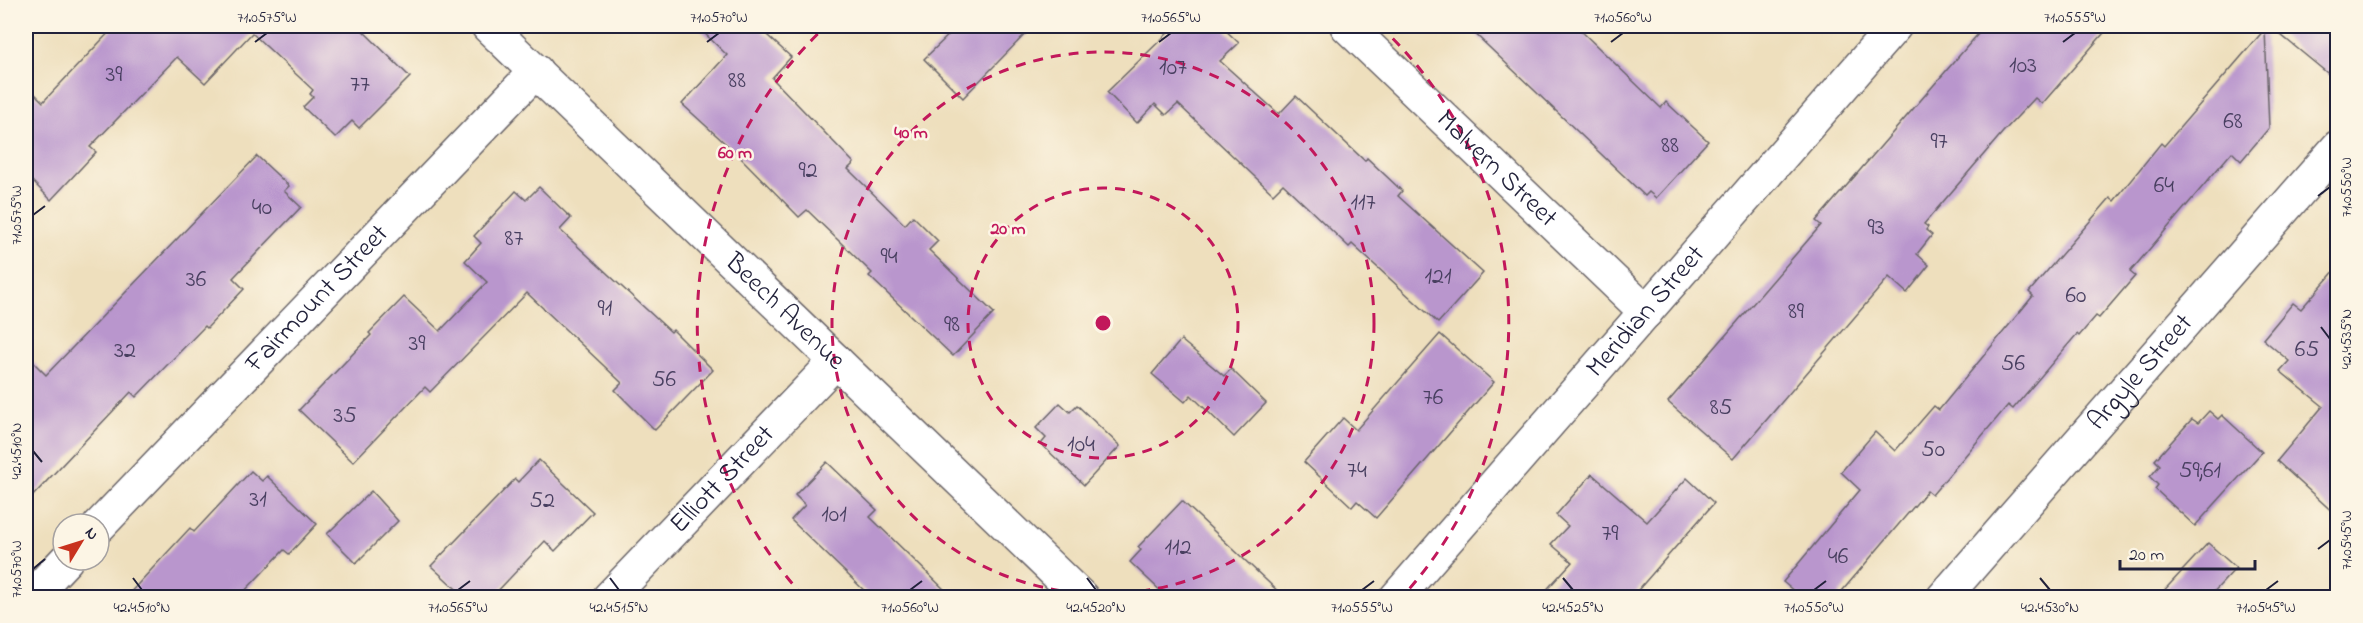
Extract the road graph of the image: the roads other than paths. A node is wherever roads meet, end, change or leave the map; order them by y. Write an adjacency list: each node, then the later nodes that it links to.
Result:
1 (488, 26): 4 (street, Beech Avenue)
2 (1347, 26): 6 (street, Malvern Street)
3 (1895, 26): 6 (street, Meridian Street)
4 (536, 71): 7 (street, Beech Avenue); 8 (street, Fairmount Street)
5 (2337, 147): 14 (street, Argyle Street)
6 (1646, 312): 13 (street, Meridian Street)
7 (836, 361): 11 (street, Elliott Street); 12 (street, Beech Avenue)
8 (111, 514)
9 (54, 572): 10 (street)
10 (30, 597)
11 (609, 597)
12 (1082, 597)
13 (1396, 597)
14 (1943, 597)

